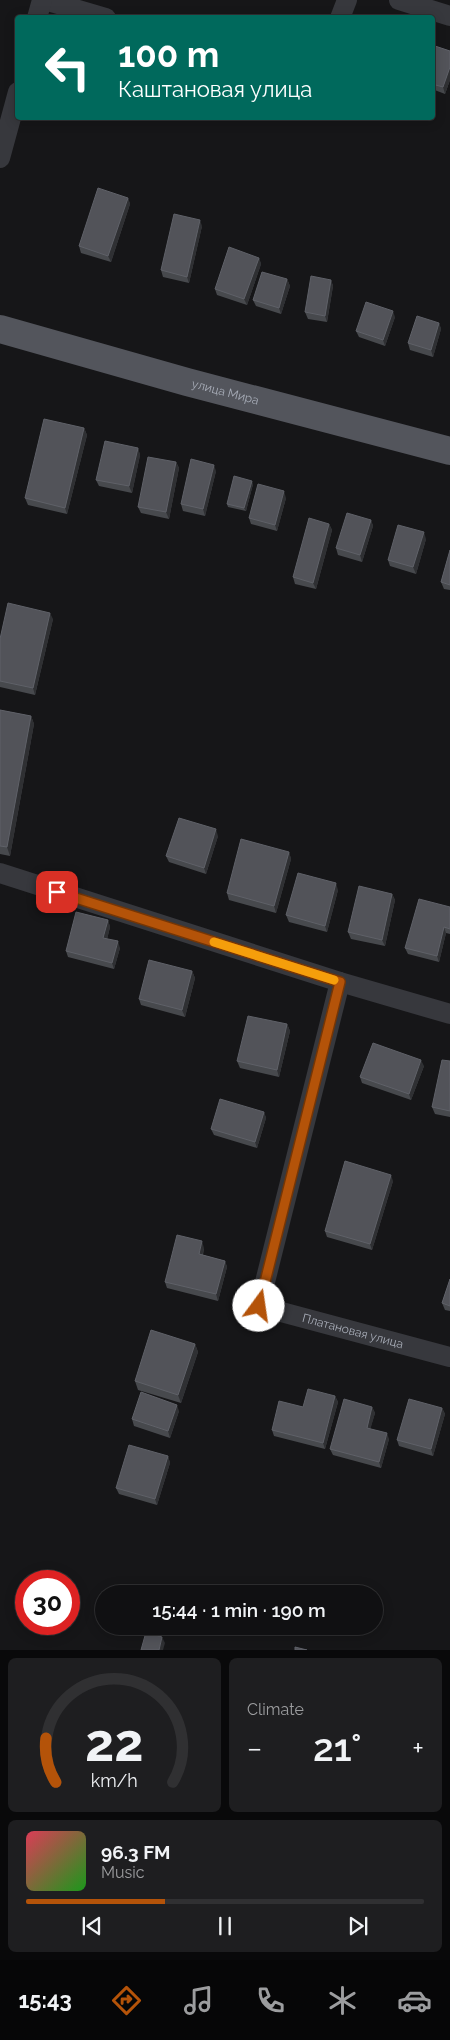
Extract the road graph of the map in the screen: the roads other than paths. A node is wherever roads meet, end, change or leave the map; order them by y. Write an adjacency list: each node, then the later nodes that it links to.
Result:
1 (43, 0): 4 (street); 5 (street)
2 (347, 0): 6 (street)
3 (399, 0): 7 (street)
4 (38, 15)
5 (96, 15)
6 (341, 15)
7 (450, 16)
8 (15, 103): 9 (street)
9 (0, 158)
10 (0, 329): 11 (main road, улица Мира)
11 (450, 451)
12 (0, 873): 13 (street)
13 (340, 982): 14 (street); 15 (street, Платановая улица)
14 (450, 1014)
15 (450, 1357)

